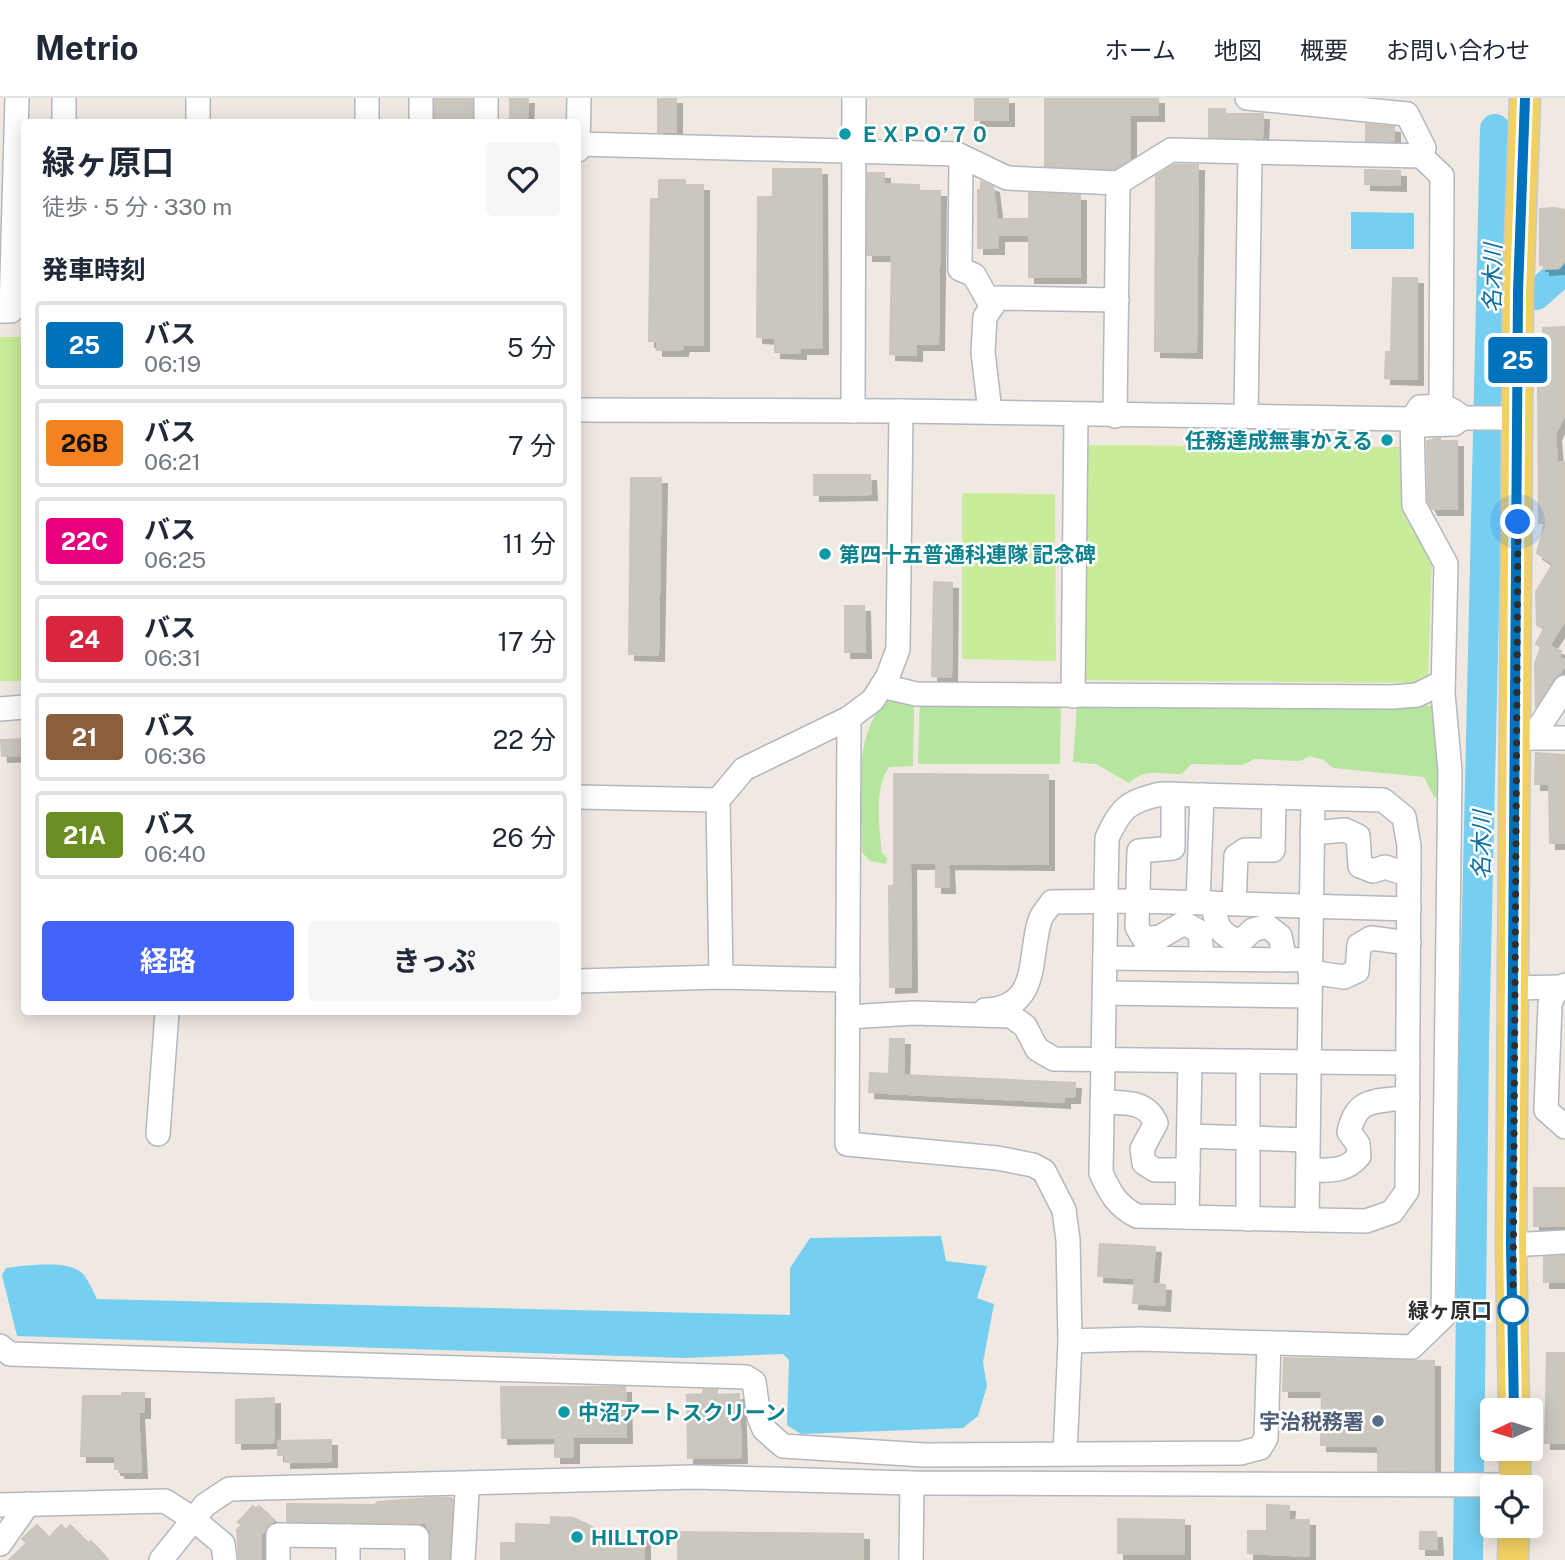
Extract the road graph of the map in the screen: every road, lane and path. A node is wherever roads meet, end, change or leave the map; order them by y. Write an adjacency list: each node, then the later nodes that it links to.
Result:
1 (17, 98): 25 (street)
2 (64, 98): 11 (street)
3 (198, 98): 12 (street)
4 (367, 98): 13 (street)
5 (421, 98): 14 (street)
6 (486, 98): 15 (street)
7 (579, 98): 16 (street)
8 (854, 98): 18 (street)
9 (1247, 98): 21 (street)
10 (1525, 98): 35 (main road)
11 (64, 119)
12 (198, 119)
13 (367, 119)
14 (421, 119)
15 (486, 119)
16 (579, 119)
17 (581, 144): 18 (street)
18 (855, 149): 20 (street); 28 (street)
19 (1250, 152): 21 (street); 22 (street); 33 (street)
20 (961, 156): 22 (street); 24 (street)
21 (1421, 156): 26 (street)
22 (1118, 183): 23 (street)
23 (1116, 300): 24 (street); 32 (street)
24 (992, 307): 30 (street)
25 (0, 311)
26 (1441, 407): 34 (street); 36 (street)
27 (581, 410): 28 (street)
28 (853, 411): 29 (street)
29 (901, 411): 30 (street); 38 (street)
30 (990, 412): 31 (street)
31 (1076, 415): 32 (street); 40 (street)
32 (1115, 415): 33 (street)
33 (1246, 416): 36 (street)
34 (1462, 418): 35 (street); 36 (street)
35 (1507, 418): 44 (main road)
36 (1412, 419): 37 (street)
37 (1443, 682): 40 (street); 98 (street)
38 (882, 686): 40 (street); 43 (street)
39 (1565, 687): 44 (street)
40 (1073, 696)
41 (21, 707): 42 (street)
42 (0, 709)
43 (849, 718): 51 (street); 65 (street)
44 (1524, 738): 45 (street); 68 (main road)
45 (1565, 738)
46 (1173, 794): 47 (street); 54 (street); 55 (street)
47 (1202, 795): 49 (street); 56 (street)
48 (581, 797): 51 (street)
49 (1274, 797): 50 (street); 56 (street)
50 (1313, 798): 52 (street); 53 (street)
51 (718, 800): 64 (street)
52 (1312, 833): 53 (street); 57 (street)
53 (1409, 875): 58 (street)
54 (1106, 901): 55 (street); 60 (street); 71 (street)
55 (1138, 901): 56 (street); 61 (street)
56 (1215, 903): 57 (street); 62 (street)
57 (1311, 905): 58 (street); 63 (street)
58 (1409, 909): 59 (street)
59 (1409, 943): 63 (street); 79 (street)
60 (1105, 958): 61 (street); 69 (street)
61 (1202, 959): 62 (street)
62 (1285, 960): 63 (street)
63 (1310, 966): 70 (street)
64 (721, 978): 65 (street); 66 (street)
65 (848, 980): 73 (street)
66 (581, 981)
67 (1564, 986): 68 (street); 74 (street)
68 (1514, 988): 81 (main road)
69 (1105, 993): 70 (street); 75 (street)
70 (1310, 996): 78 (street)
71 (914, 1013): 73 (street); 75 (street)
72 (167, 1015): 86 (street)
73 (848, 1017): 97 (street)
74 (1557, 1022): 80 (street)
75 (1103, 1060): 76 (street); 83 (street)
76 (1190, 1061): 77 (street); 87 (street)
77 (1248, 1061): 78 (street); 88 (street)
78 (1309, 1062): 79 (street); 89 (street)
79 (1408, 1063): 82 (street)
80 (1552, 1079): 81 (street); 84 (street); 85 (street)
81 (1513, 1083): 96 (main road)
82 (1408, 1097): 91 (street); 94 (street)
83 (1102, 1101): 90 (street); 92 (street)
84 (1565, 1111)
85 (1565, 1127)
86 (158, 1134)
87 (1189, 1136): 88 (street); 90 (street)
88 (1248, 1137): 89 (street); 93 (street)
89 (1308, 1140): 91 (street)
90 (1188, 1170): 92 (street)
91 (1308, 1170): 94 (street)
92 (1187, 1217): 93 (street)
93 (1248, 1219): 94 (street)
94 (1307, 1220)
95 (1565, 1242): 96 (street)
96 (1511, 1245): 100 (main road)
97 (1069, 1341): 98 (street); 101 (street)
98 (1269, 1343): 101 (street)
99 (0, 1346): 101 (street)
100 (1514, 1398)
101 (1065, 1454)
102 (912, 1483): 103 (street); 107 (street); 117 (street)
103 (1480, 1486)
104 (467, 1493): 116 (street)
105 (28, 1504): 106 (street); 107 (street); 110 (street)
106 (0, 1505)
107 (193, 1518): 111 (street); 112 (street)
108 (348, 1536): 113 (street); 114 (street); 115 (street)
109 (1514, 1538): 118 (main road)
110 (0, 1544)
111 (161, 1560)
112 (225, 1560)
113 (278, 1560)
114 (348, 1560)
115 (417, 1560)
116 (463, 1560)
117 (911, 1560)
118 (1513, 1560)

